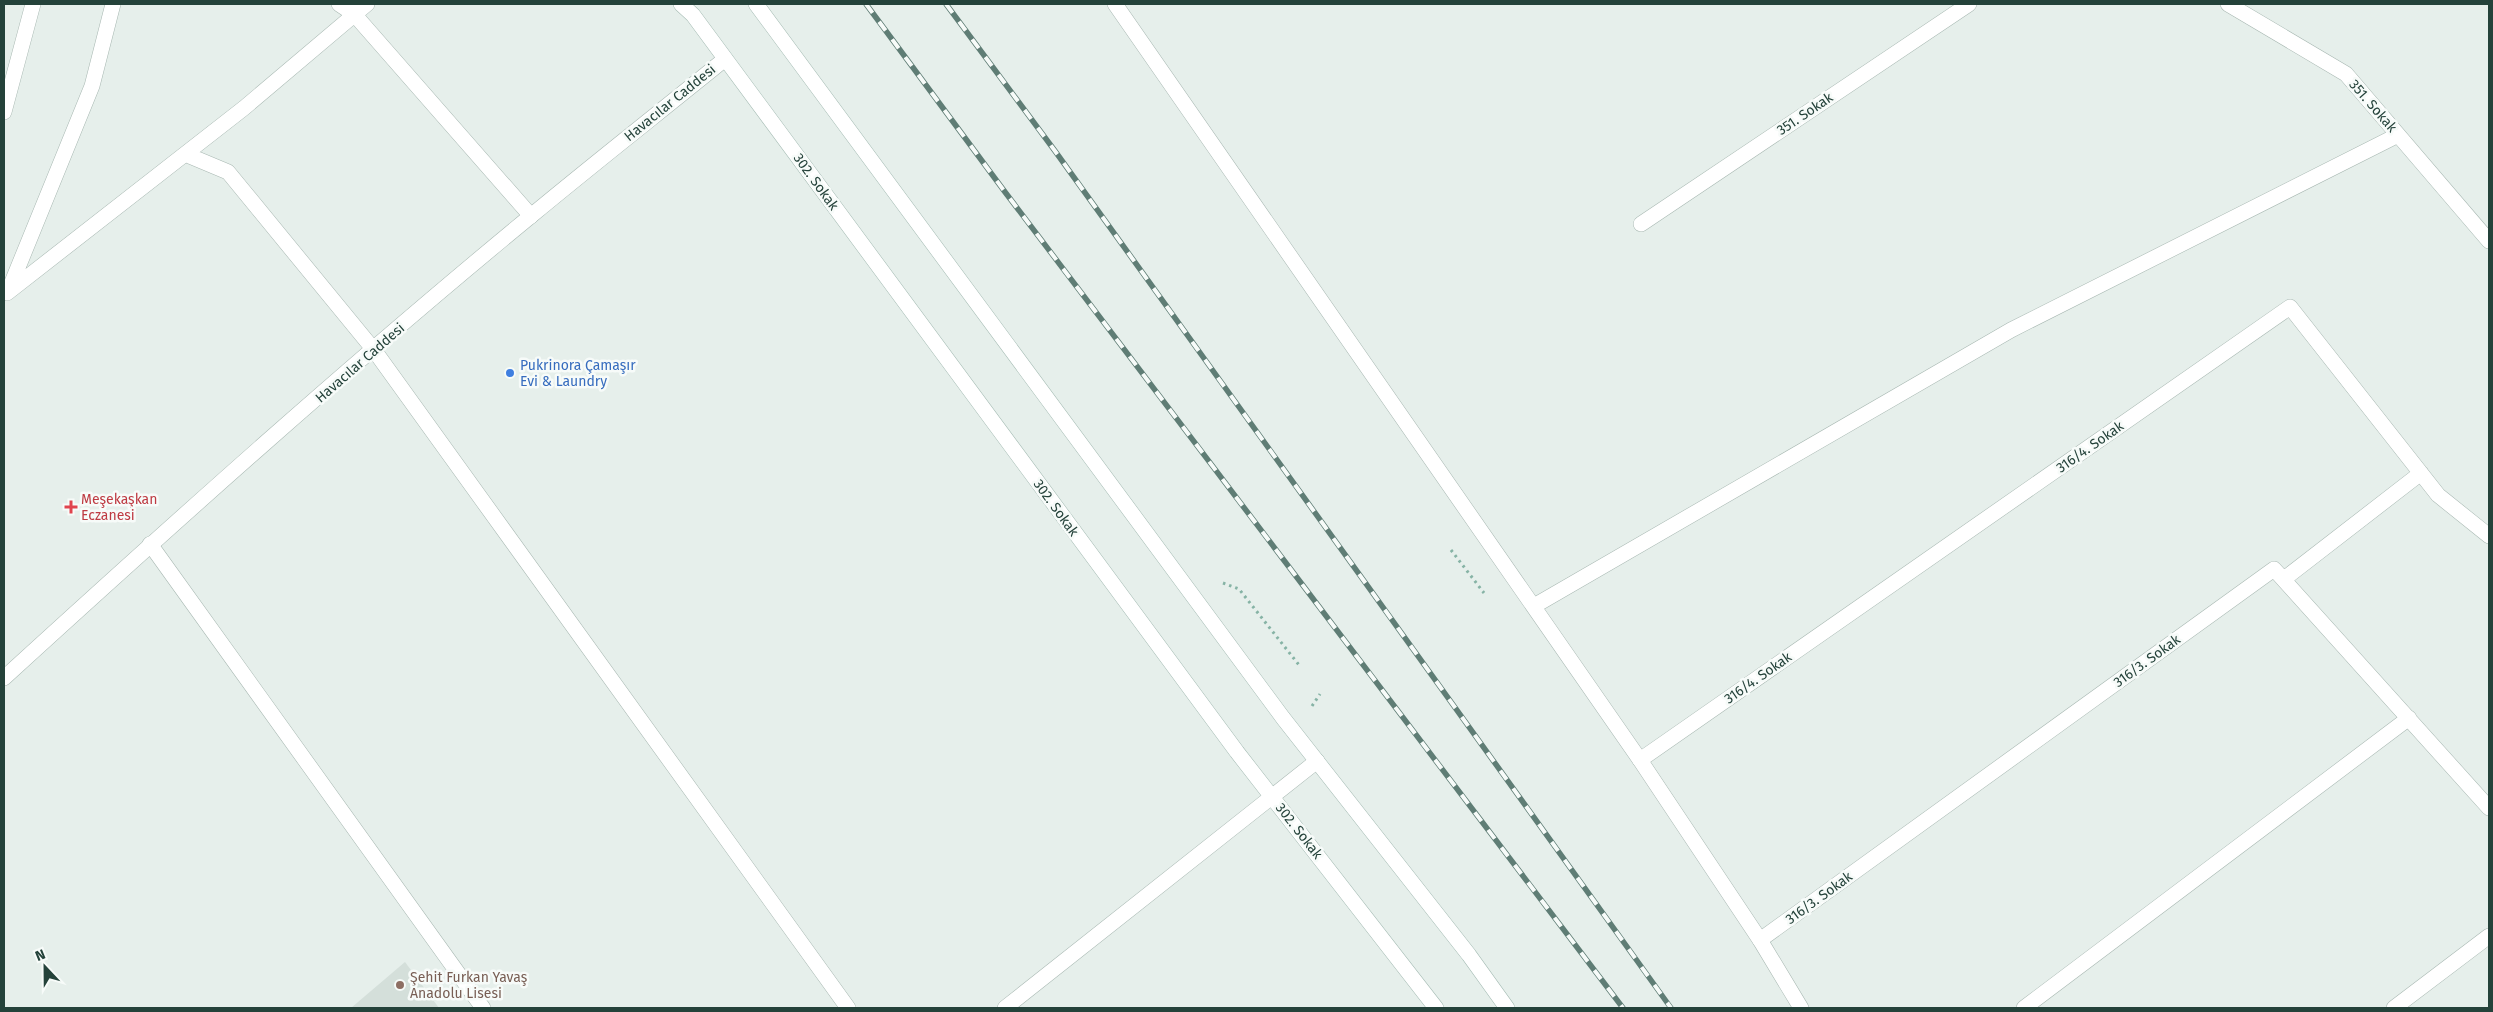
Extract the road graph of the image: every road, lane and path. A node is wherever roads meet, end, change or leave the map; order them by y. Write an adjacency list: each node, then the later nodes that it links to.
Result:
1 (33, 4): 12 (street)
2 (113, 4): 18 (street)
3 (340, 4): 10 (street)
4 (367, 4): 10 (street)
5 (681, 4): 11 (street, 302. Sokak)
6 (756, 4): 30 (street)
7 (1115, 4): 25 (street)
8 (1969, 4): 16 (street, 351. Sokak)
9 (2228, 4): 13 (street, 351. Sokak)
10 (354, 14): 14 (street); 15 (street)
11 (725, 59): 15 (street, Havacılar Caddesi); 31 (street, 302. Sokak)
12 (4, 112)
13 (2398, 135): 17 (street, 351. Sokak); 25 (street)
14 (185, 154): 18 (street); 19 (street)
15 (531, 216): 19 (street, Havacılar Caddesi)
16 (1641, 224)
17 (2489, 241)
18 (6, 297)
19 (374, 350): 22 (street, Havacılar Caddesi); 36 (street)
20 (2421, 473): 21 (street, 316/4. Sokak); 23 (street); 29 (street, 316/4. Sokak)
21 (2489, 536)
22 (150, 544): 27 (street, Havacılar Caddesi); 35 (street)
23 (2284, 579): 28 (street); 34 (street, 316/3. Sokak)
24 (1240, 589): 26 (path)
25 (1534, 606): 29 (street)
26 (1299, 665)
27 (4, 678)
28 (2409, 718): 32 (street); 41 (street)
29 (1640, 760): 34 (street)
30 (1317, 761): 31 (street); 39 (street)
31 (1272, 796): 37 (street); 38 (street, 302. Sokak)
32 (2489, 808)
33 (2489, 936): 42 (street)
34 (1760, 940): 40 (street)
35 (483, 1008)
36 (848, 1008)
37 (1005, 1008)
38 (1436, 1008)
39 (1508, 1008)
40 (1802, 1008)
41 (2024, 1008)
42 (2394, 1008)

